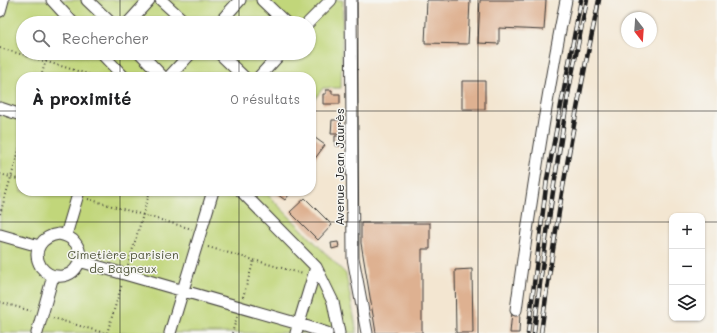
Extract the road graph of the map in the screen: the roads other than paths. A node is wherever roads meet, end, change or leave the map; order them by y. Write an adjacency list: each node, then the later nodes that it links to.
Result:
1 (3, 0): 11 (street)
2 (52, 0): 12 (street)
3 (87, 0): 13 (street)
4 (149, 0): 14 (street)
5 (161, 0): 15 (street)
6 (240, 0): 16 (street)
7 (262, 0): 17 (street)
8 (331, 0): 18 (street)
9 (351, 0): 47 (street, Avenue Jean Jaurès)
10 (566, 0): 41 (street)
11 (0, 11)
12 (67, 16)
13 (104, 16)
14 (134, 16)
15 (178, 16)
16 (225, 16)
17 (279, 16)
18 (315, 16)
19 (107, 60): 24 (street)
20 (147, 60): 25 (street)
21 (185, 60): 26 (street)
22 (226, 60): 27 (street)
23 (274, 60): 28 (street)
24 (117, 72)
25 (158, 72)
26 (174, 72)
27 (239, 72)
28 (263, 72)
29 (0, 108): 30 (street)
30 (16, 113)
31 (77, 196): 35 (street)
32 (211, 196): 40 (street)
33 (246, 196): 38 (street)
34 (0, 235): 36 (street)
35 (66, 235): 36 (street); 37 (street)
36 (39, 246): 39 (street)
37 (79, 261): 39 (street); 40 (street)
38 (314, 272): 42 (street); 46 (street)
39 (53, 276): 43 (street)
40 (183, 291): 42 (street); 44 (street)
41 (516, 310)
42 (298, 328): 45 (street)
43 (37, 333)
44 (170, 333)
45 (327, 333)
46 (340, 333)
47 (367, 333)

